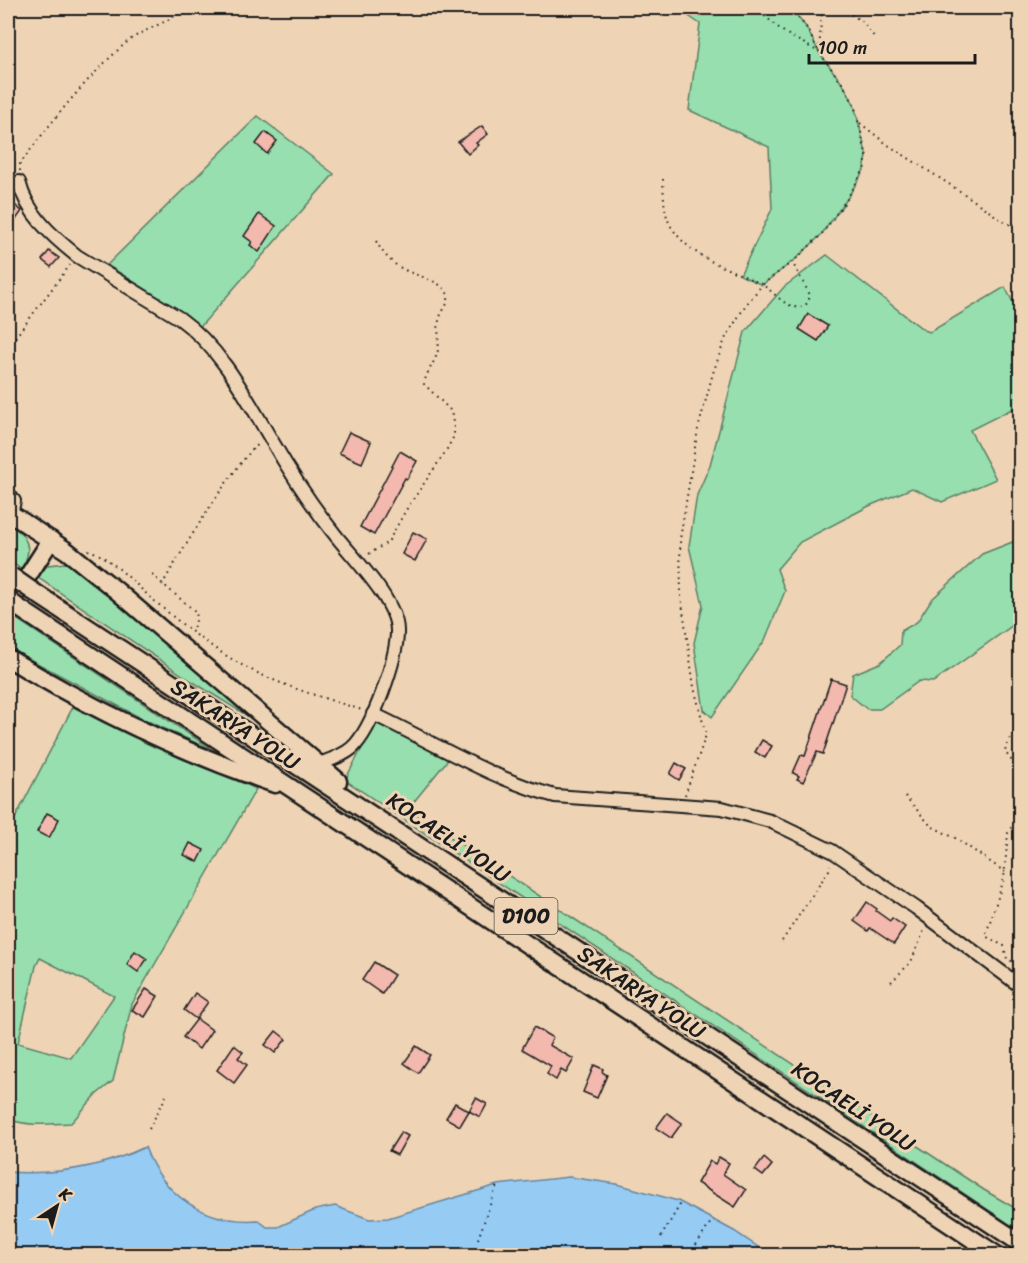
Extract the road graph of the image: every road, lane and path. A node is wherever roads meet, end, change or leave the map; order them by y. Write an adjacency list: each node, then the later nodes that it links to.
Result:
1 (185, 8): 10 (path)
2 (755, 8): 7 (path)
3 (790, 8): 7 (path)
4 (822, 8): 7 (path)
5 (841, 8): 6 (path)
6 (875, 38)
7 (819, 52): 8 (path)
8 (860, 122): 11 (path); 14 (path)
9 (663, 179): 15 (path)
10 (19, 182): 13 (street)
11 (1020, 224)
12 (375, 241): 24 (path)
13 (77, 256): 16 (path); 17 (street)
14 (792, 262): 15 (path); 15 (path)
15 (762, 285): 39 (path)
16 (8, 347)
17 (270, 439): 27 (path); 33 (street)
18 (8, 459): 19 (path)
19 (12, 462)
20 (8, 493): 21 (street)
21 (9, 513): 22 (highway)
22 (51, 540): 23 (highway); 28 (highway)
23 (67, 551): 29 (path); 36 (highway)
24 (369, 554)
25 (9, 574): 41 (highway, KOCAELİ YOLU / D100, bridge)
26 (152, 575): 27 (path)
27 (162, 585): 29 (path)
28 (11, 605): 37 (highway, SAKARYA YOLU / D100)
29 (192, 631): 33 (path)
30 (8, 658): 37 (highway)
31 (1020, 690): 32 (path)
32 (1020, 707)
33 (373, 714): 36 (street); 39 (street)
34 (1020, 723): 35 (path)
35 (1020, 762)
36 (319, 764): 41 (highway)
37 (298, 792): 58 (highway, SAKARYA YOLU / D100)
38 (905, 796): 43 (path)
39 (682, 804): 42 (street)
40 (1020, 819): 43 (path)
41 (381, 820): 56 (highway, KOCAELİ YOLU / D100)
42 (832, 851): 44 (street); 45 (path)
43 (1005, 872): 46 (path)
44 (928, 916): 47 (path); 48 (street)
45 (782, 941)
46 (1020, 965)
47 (891, 982)
48 (1020, 986)
49 (166, 1096): 50 (path)
50 (149, 1129)
51 (497, 1185): 55 (path)
52 (681, 1203): 54 (path)
53 (713, 1219): 57 (path)
54 (661, 1237)
55 (478, 1239)
56 (1020, 1243)
57 (696, 1245)
58 (998, 1256)

